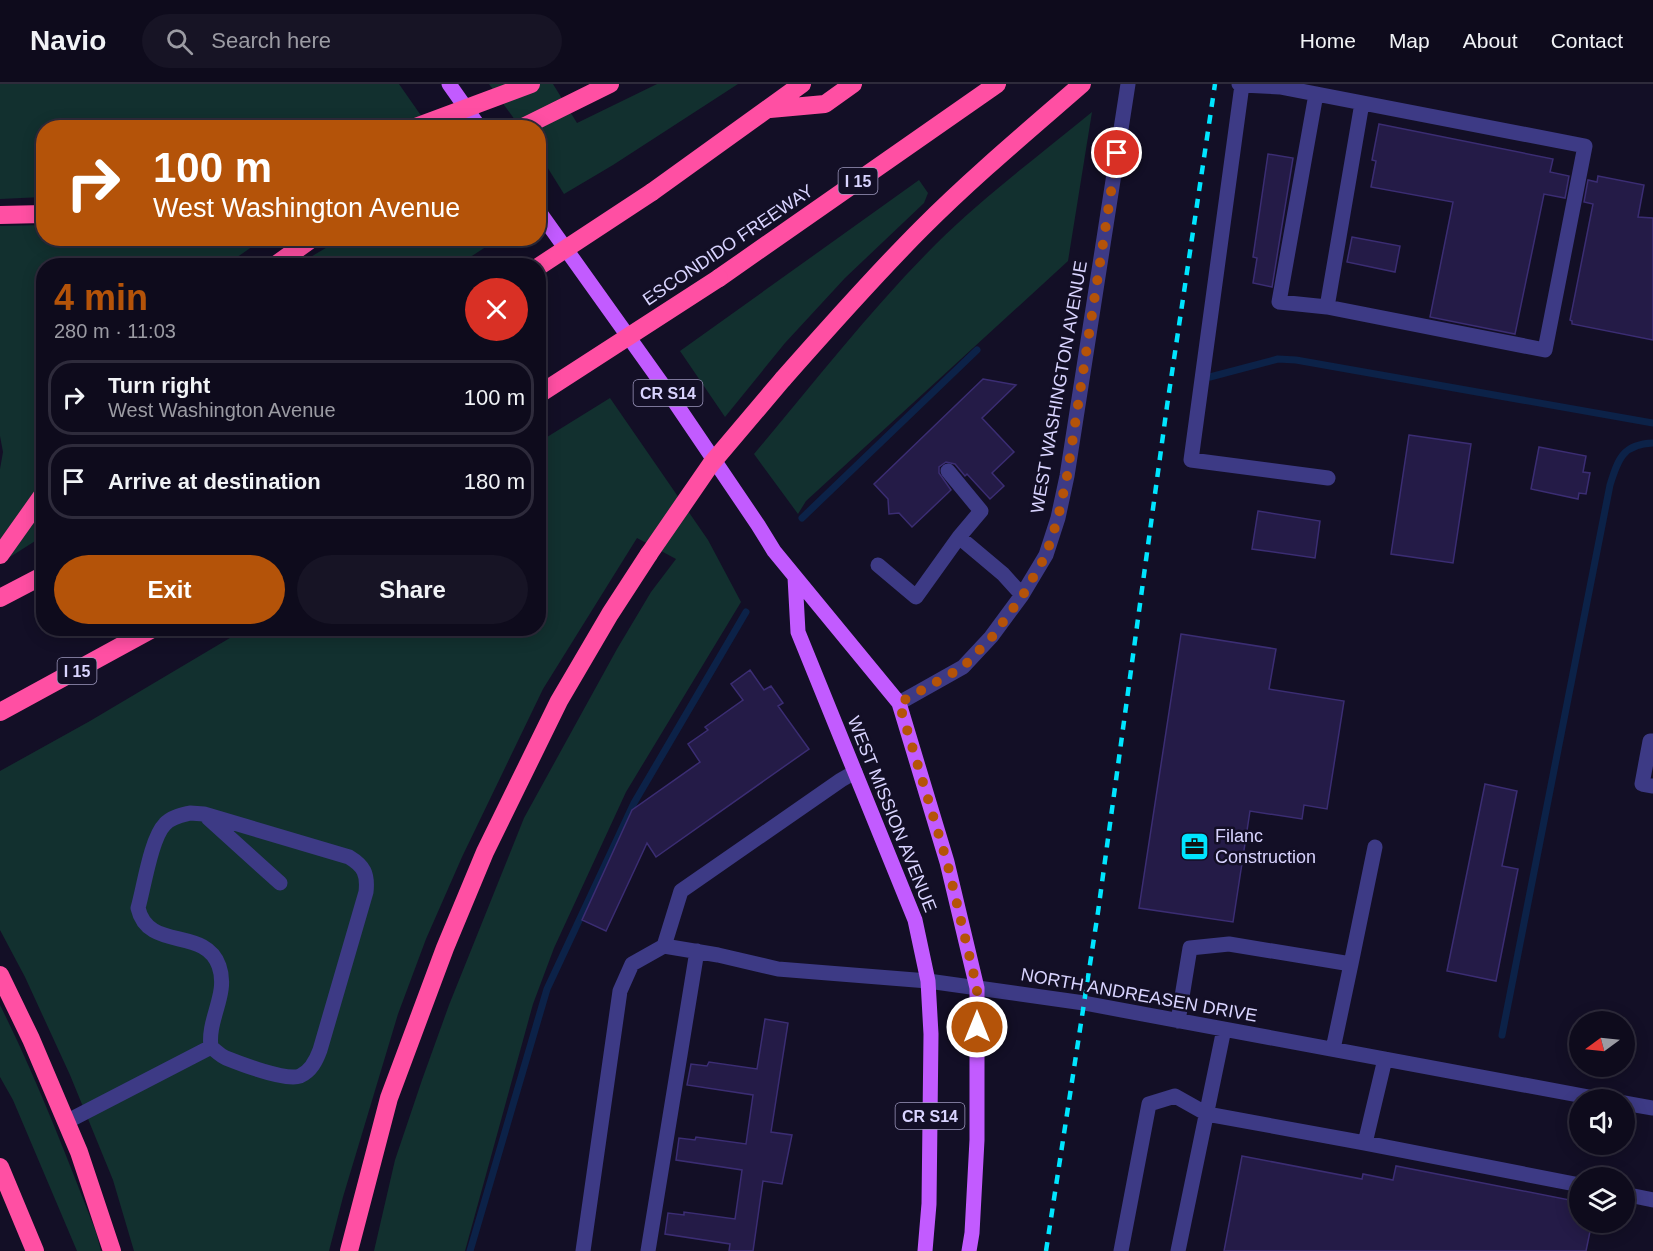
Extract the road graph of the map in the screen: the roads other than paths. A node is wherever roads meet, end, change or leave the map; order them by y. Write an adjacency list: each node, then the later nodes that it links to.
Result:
1 (449, 84): 14 (main road)
2 (531, 84): 13 (highway, bridge)
3 (610, 84): 15 (highway)
4 (802, 84): 12 (highway)
5 (853, 84): 12 (highway)
6 (998, 84): 23 (highway, ESCONDIDO FREEWAY / I 15, bridge)
7 (1082, 84): 66 (highway, bridge)
8 (1128, 84): 32 (street, WEST WASHINGTON AVENUE)
9 (1240, 84): 10 (street); 25 (street)
10 (1316, 94): 11 (street); 22 (street)
11 (1362, 103): 22 (street); 22 (street)
12 (768, 109): 21 (highway, bridge)
13 (434, 120)
14 (474, 120)
15 (537, 120)
16 (36, 214): 17 (highway)
17 (0, 215)
18 (546, 221): 30 (main road, WEST MISSION AVENUE / CR S14)
19 (302, 246): 20 (highway)
20 (285, 258)
21 (546, 262)
22 (1327, 307)
23 (546, 390)
24 (948, 471): 27 (street)
25 (1328, 478)
26 (36, 504): 28 (highway)
27 (959, 537): 29 (street); 32 (street)
28 (0, 555)
29 (878, 565)
30 (795, 577): 35 (main road, WEST MISSION AVENUE / CR S14); 38 (main road, WEST MISSION AVENUE / CR S14)
31 (36, 579): 33 (highway)
32 (1023, 595): 35 (street, WEST WASHINGTON AVENUE)
33 (0, 598)
34 (139, 636): 36 (highway, I 15)
35 (899, 703): 48 (main road, WEST MISSION AVENUE / CR S14)
36 (0, 712)
37 (1653, 741): 39 (street)
38 (855, 772): 43 (street); 47 (main road, WEST MISSION AVENUE / CR S14)
39 (1653, 786)
40 (204, 814): 42 (street); 51 (street); 51 (street)
41 (1375, 847): 45 (street)
42 (280, 884)
43 (664, 946): 44 (street, NORTH ANDREASEN DRIVE); 67 (street)
44 (697, 951): 47 (street, NORTH ANDREASEN DRIVE); 68 (street)
45 (1351, 964): 49 (street); 52 (street)
46 (0, 975): 58 (highway)
47 (928, 981): 48 (street, NORTH ANDREASEN DRIVE); 69 (main road, WEST MISSION AVENUE / CR S14)
48 (977, 988): 49 (street, NORTH ANDREASEN DRIVE); 70 (main road, WEST MISSION AVENUE / CR S14)
49 (1178, 1021): 50 (street, NORTH ANDREASEN DRIVE)
50 (1224, 1029): 52 (street, NORTH ANDREASEN DRIVE); 57 (street)
51 (211, 1047): 58 (street)
52 (1333, 1049): 53 (street, NORTH ANDREASEN DRIVE)
53 (1385, 1059): 54 (street, NORTH ANDREASEN DRIVE); 59 (street)
54 (1569, 1093)
55 (1635, 1105): 56 (street)
56 (1653, 1108)
57 (1207, 1114): 59 (street); 71 (street); 72 (street)
58 (66, 1122): 65 (highway)
59 (1365, 1143): 61 (street)
60 (0, 1167): 64 (highway)
61 (1569, 1183)
62 (1635, 1196): 63 (street)
63 (1653, 1200)
64 (35, 1251)
65 (112, 1251)
66 (349, 1251)
67 (583, 1251)
68 (648, 1251)
69 (925, 1251)
70 (969, 1251)
71 (1122, 1251)
72 (1178, 1251)

